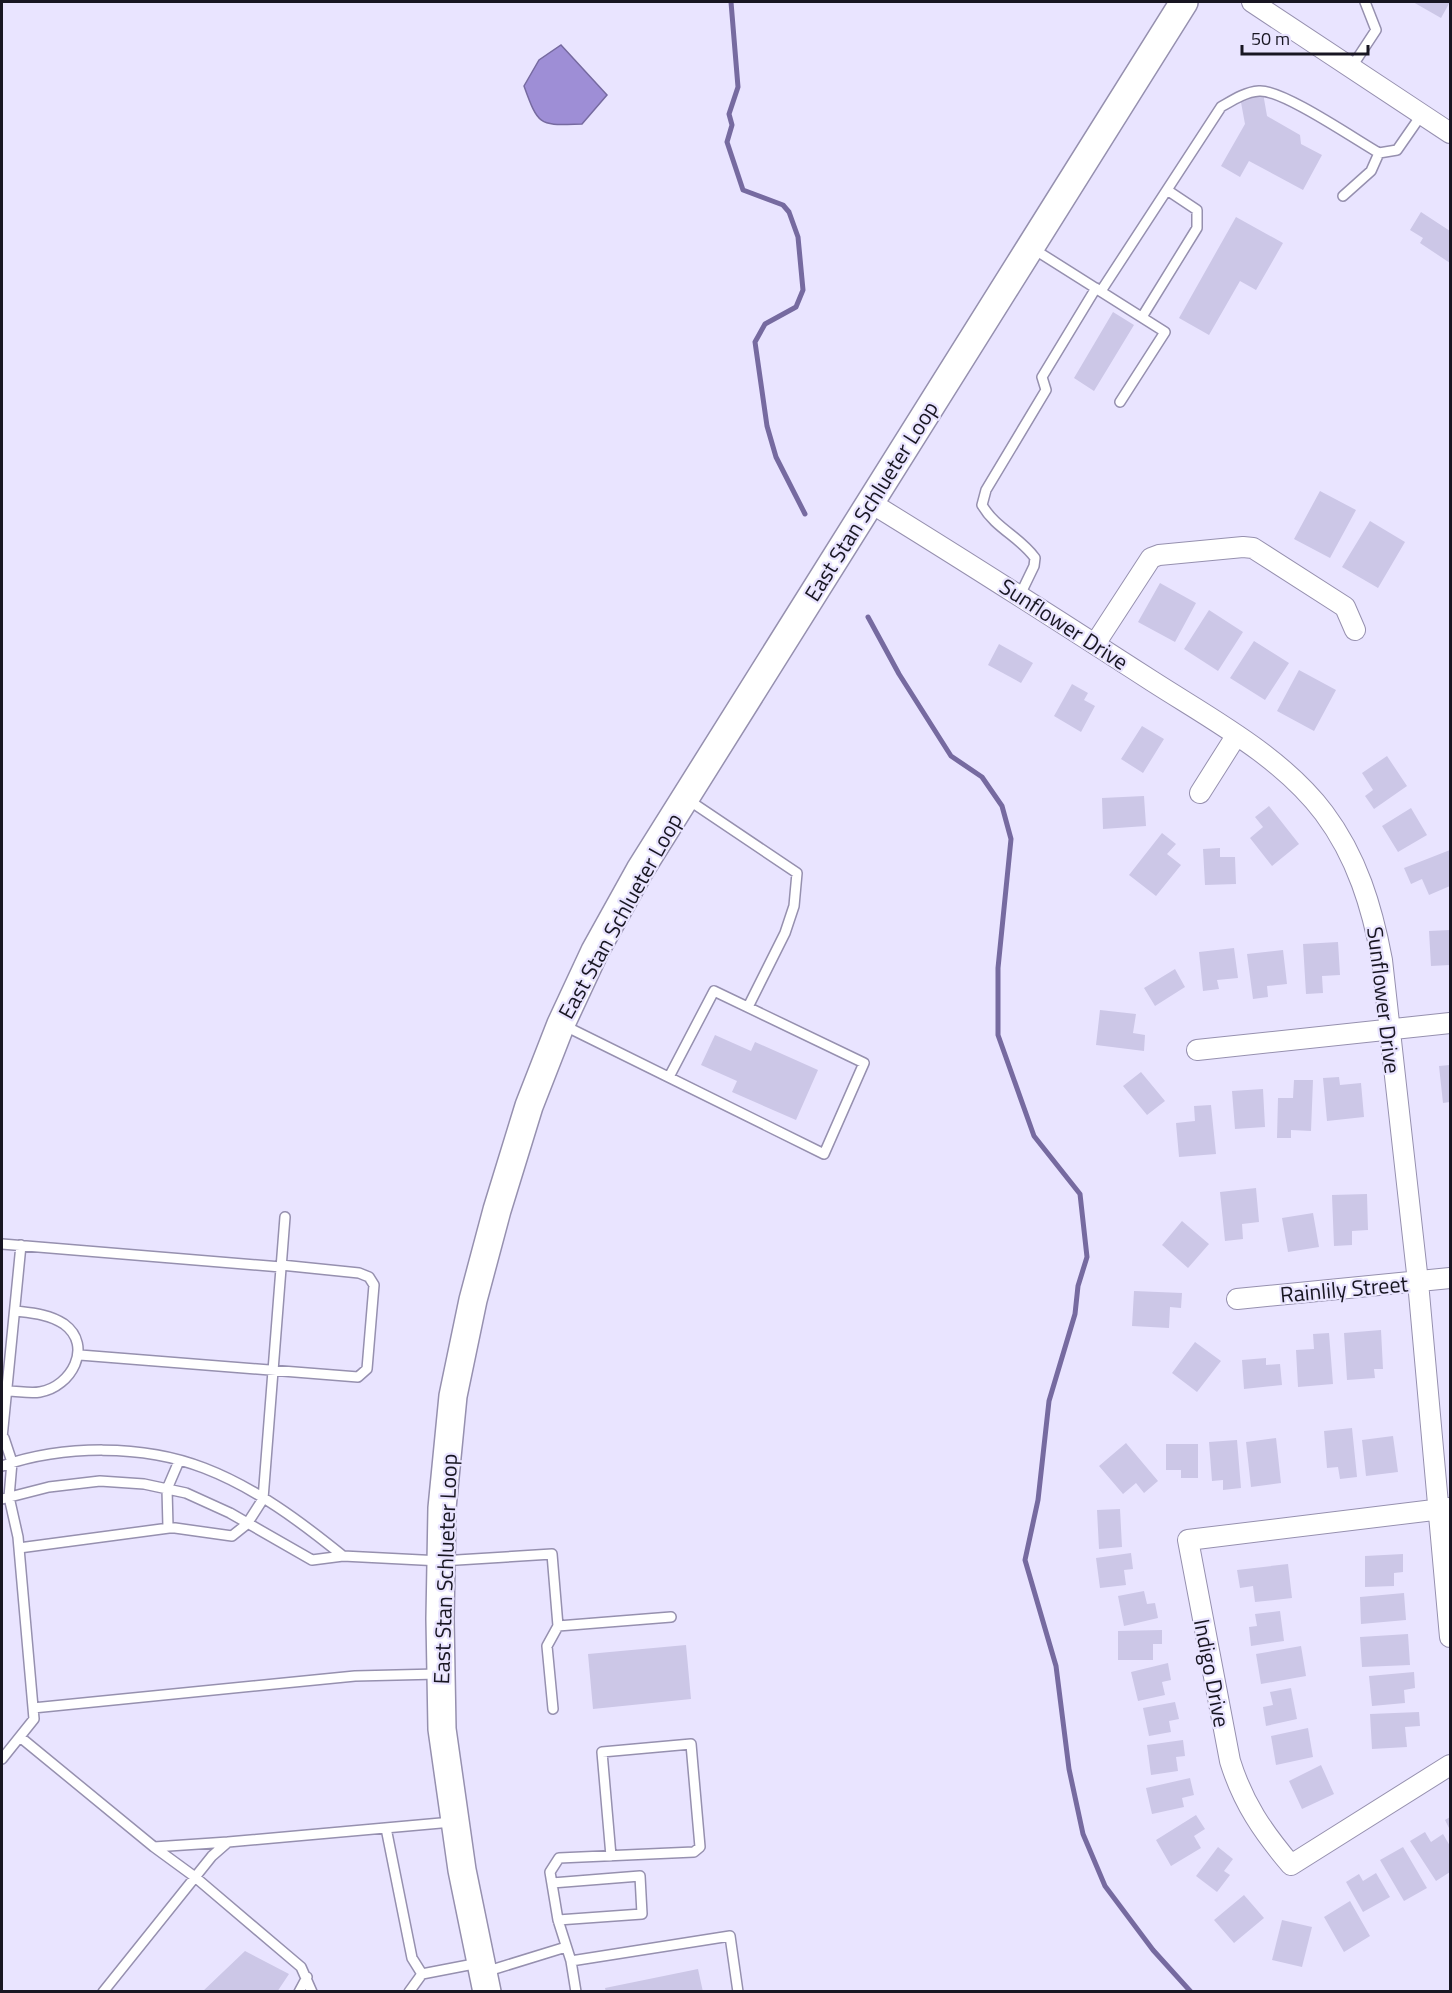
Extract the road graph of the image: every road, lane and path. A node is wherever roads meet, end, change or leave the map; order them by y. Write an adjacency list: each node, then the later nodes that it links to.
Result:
1 (1184, 2): 10 (main road, East Stan Schlueter Loop)
2 (1252, 2): 4 (street)
3 (1365, 2): 4 (lane)
4 (1351, 68): 5 (street)
5 (1422, 114): 6 (street); 7 (lane)
6 (1450, 133)
7 (1379, 153): 8 (lane); 9 (lane)
8 (1167, 190): 11 (lane); 12 (lane)
9 (1343, 196)
10 (1030, 247): 11 (lane); 14 (main road, East Stan Schlueter Loop)
11 (1098, 290): 12 (lane); 15 (lane)
12 (1142, 317): 13 (lane)
13 (1120, 402)
14 (872, 503): 15 (street, Sunflower Drive); 20 (main road, East Stan Schlueter Loop)
15 (1020, 595): 17 (street, Sunflower Drive)
16 (1355, 630): 17 (street)
17 (1095, 644): 18 (street, Sunflower Drive)
18 (1236, 736): 19 (street); 24 (street, Sunflower Drive)
19 (1200, 793)
20 (685, 798): 21 (lane); 23 (main road, East Stan Schlueter Loop)
21 (748, 1007): 26 (lane); 26 (lane)
22 (1450, 1023): 24 (street)
23 (561, 1024): 26 (lane); 50 (main road, East Stan Schlueter Loop)
24 (1388, 1029): 25 (street); 32 (street, Sunflower Drive)
25 (1197, 1050)
26 (669, 1077)
27 (285, 1217): 30 (lane)
28 (2, 1244): 29 (lane)
29 (21, 1245): 30 (lane); 34 (lane)
30 (281, 1266): 36 (lane); 36 (lane)
31 (1450, 1278): 32 (street, Rainlily Street)
32 (1418, 1282): 33 (street, Rainlily Street); 45 (street, Sunflower Drive)
33 (1237, 1299)
34 (15, 1311): 35 (lane); 37 (lane)
35 (80, 1355): 36 (lane); 37 (lane)
36 (273, 1371): 44 (lane)
37 (8, 1391): 38 (lane)
38 (2, 1438): 40 (lane)
39 (179, 1461): 40 (lane); 42 (lane); 44 (lane)
40 (12, 1462): 41 (lane); 43 (lane)
41 (2, 1466)
42 (167, 1489): 43 (lane); 46 (lane); 47 (lane)
43 (5, 1498): 48 (lane)
44 (264, 1499): 46 (lane); 49 (lane)
45 (1445, 1508): 53 (street, Sunflower Drive); 59 (street, Indigo Drive)
46 (247, 1524): 47 (lane); 49 (lane)
47 (169, 1528): 48 (lane)
48 (20, 1548): 55 (lane)
49 (343, 1556): 50 (lane)
50 (441, 1561): 52 (lane); 54 (main road, East Stan Schlueter Loop)
51 (671, 1617): 52 (lane)
52 (558, 1626): 56 (lane)
53 (1450, 1637)
54 (441, 1674): 55 (lane); 60 (main road, East Stan Schlueter Loop)
55 (33, 1708): 57 (lane)
56 (553, 1709)
57 (20, 1737): 58 (lane); 63 (lane)
58 (2, 1759)
59 (1450, 1765)
60 (455, 1821): 61 (lane); 71 (main road, East Stan Schlueter Loop)
61 (386, 1828): 62 (lane); 70 (lane)
62 (228, 1842): 63 (lane); 65 (lane)
63 (154, 1847): 65 (lane)
64 (611, 1856): 64 (lane); 66 (lane)
65 (195, 1877): 72 (lane); 73 (lane)
66 (552, 1883): 67 (lane); 67 (lane)
67 (558, 1920): 68 (lane)
68 (566, 1947): 69 (lane); 71 (lane)
69 (571, 1961): 77 (lane); 78 (lane)
70 (422, 1974): 71 (lane); 76 (lane)
71 (484, 1976)
72 (307, 1977): 74 (lane); 75 (lane)
73 (103, 1992)
74 (299, 1992)
75 (312, 1992)
76 (409, 1992)
77 (576, 1992)
78 (738, 1992)

